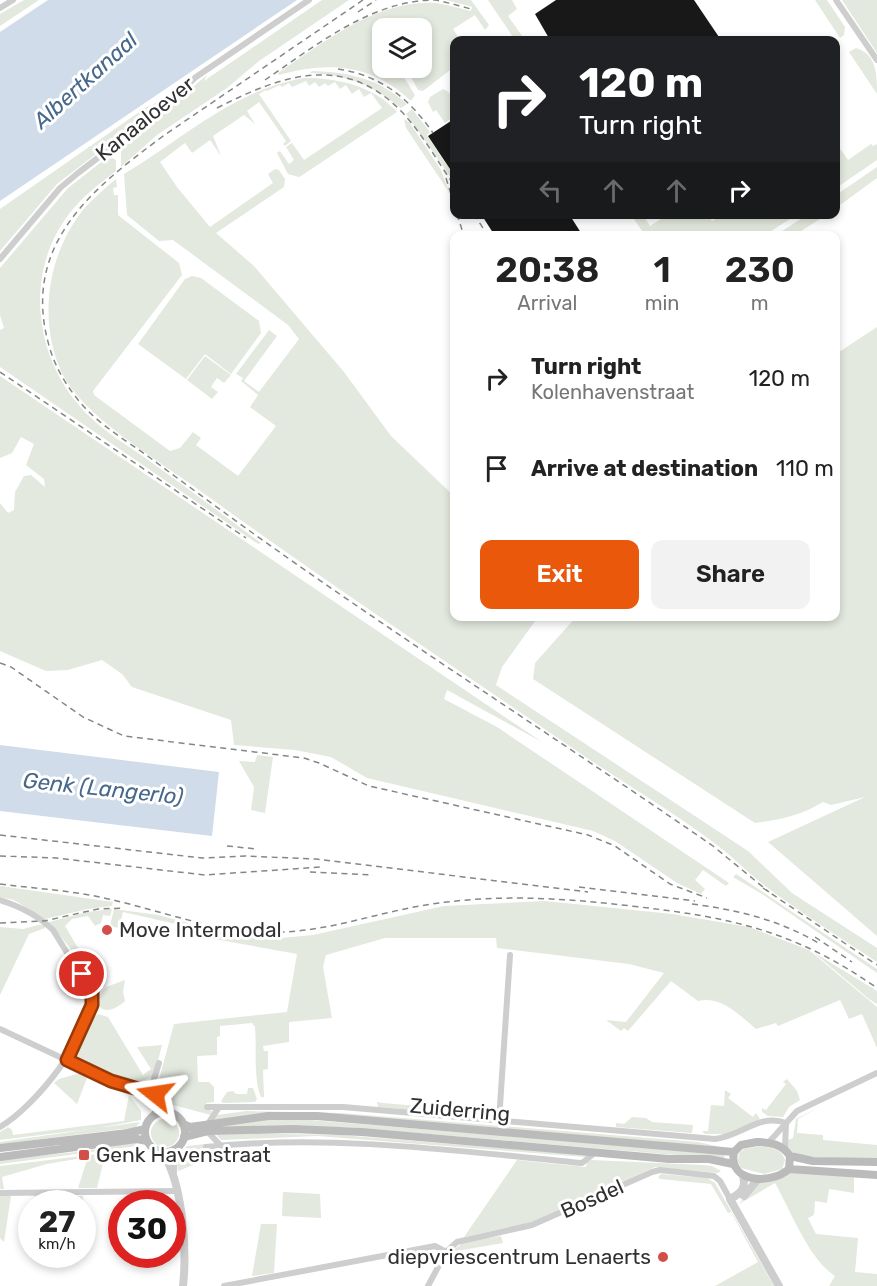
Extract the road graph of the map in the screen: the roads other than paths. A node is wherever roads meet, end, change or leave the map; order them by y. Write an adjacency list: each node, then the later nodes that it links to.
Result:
1 (13, 0): 4 (street)
2 (309, 0): 6 (street, Kanaaloever)
3 (836, 0): 5 (street)
4 (0, 8)
5 (877, 60)
6 (0, 259)
7 (0, 900): 10 (street)
8 (510, 955): 18 (street, Zuiderring)
9 (0, 1029): 10 (street)
10 (67, 1060): 13 (street); 21 (street)
11 (159, 1063): 13 (street)
12 (877, 1073): 19 (street)
13 (150, 1092): 16 (street); 17 (street)
14 (207, 1107): 15 (street, Zuiderring)
15 (219, 1107): 18 (street, Zuiderring); 22 (street)
16 (166, 1113): 17 (main road); 20 (main road)
17 (155, 1115): 23 (main road)
18 (499, 1121): 19 (street, Zuiderring)
19 (786, 1124): 26 (street); 34 (street)
20 (183, 1125): 22 (main road, Zuiderring); 24 (main road)
21 (0, 1127)
22 (207, 1128): 24 (main road, Zuiderring); 27 (street); 32 (main road, Zuiderring); 33 (main road, Zuiderring)
23 (145, 1129): 25 (main road); 29 (main road)
24 (184, 1137): 30 (main road)
25 (147, 1141): 31 (main road); 35 (main road)
26 (769, 1142): 33 (main road, Zuiderring); 34 (main road)
27 (221, 1146): 28 (street, Zuiderring); 32 (street, Zuiderring)
28 (206, 1147)
29 (0, 1148)
30 (174, 1150): 31 (main road); 41 (street)
31 (162, 1152): 41 (street)
32 (597, 1152): 37 (main road, Zuiderring)
33 (735, 1152): 37 (main road)
34 (787, 1153): 36 (main road); 38 (main road)
35 (0, 1157)
36 (877, 1162)
37 (733, 1164): 39 (main road)
38 (789, 1169): 40 (main road); 42 (main road)
39 (743, 1175): 42 (main road); 46 (street)
40 (877, 1175)
41 (173, 1176): 43 (street)
42 (758, 1179): 46 (street)
43 (176, 1190)
44 (108, 1192): 45 (street)
45 (0, 1193)
46 (732, 1202): 47 (street, Bosdel); 52 (street)
47 (446, 1252): 50 (street); 51 (street)
48 (184, 1268): 49 (street)
49 (183, 1286)
50 (224, 1286)
51 (428, 1286)
52 (779, 1286)

